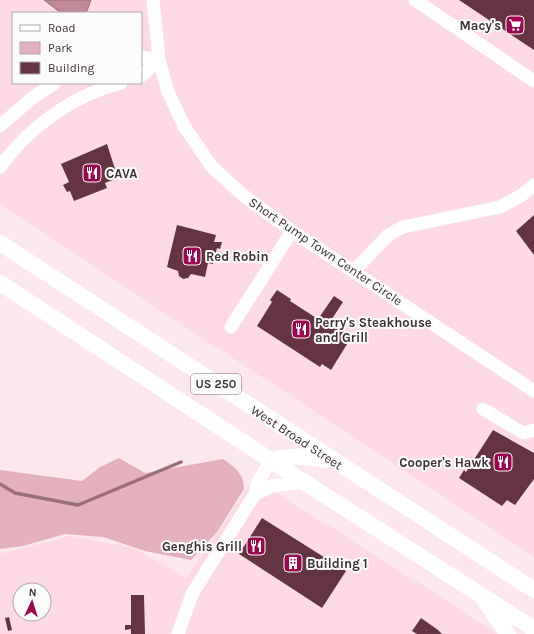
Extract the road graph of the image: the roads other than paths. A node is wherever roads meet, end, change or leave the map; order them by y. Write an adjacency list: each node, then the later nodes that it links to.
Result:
1 (153, 0): 4 (street, Short Pump Town Center Circle)
2 (415, 0): 6 (street)
3 (142, 57): 4 (street)
4 (159, 60): 5 (street); 12 (street, Short Pump Town Center Circle)
5 (142, 75)
6 (534, 81)
7 (53, 84): 9 (street)
8 (118, 84): 10 (street)
9 (0, 126)
10 (0, 167)
11 (534, 185): 14 (street)
12 (292, 231): 14 (street, Short Pump Town Center Circle); 16 (street)
13 (0, 243): 21 (main road, West Broad Street / US 250)
14 (354, 271): 17 (street, Short Pump Town Center Circle)
15 (0, 283): 20 (main road, US 250)
16 (231, 327)
17 (534, 391)
18 (483, 409): 19 (street)
19 (534, 430)
20 (270, 460): 21 (main road); 22 (main road, US 250); 23 (street)
21 (333, 461): 24 (main road, West Broad Street / US 250)
22 (304, 482): 23 (street); 25 (main road, US 250)
23 (255, 494): 27 (street)
24 (534, 590)
25 (482, 597): 26 (main road, US 250); 28 (main road)
26 (534, 629)
27 (178, 634)
28 (508, 634)

